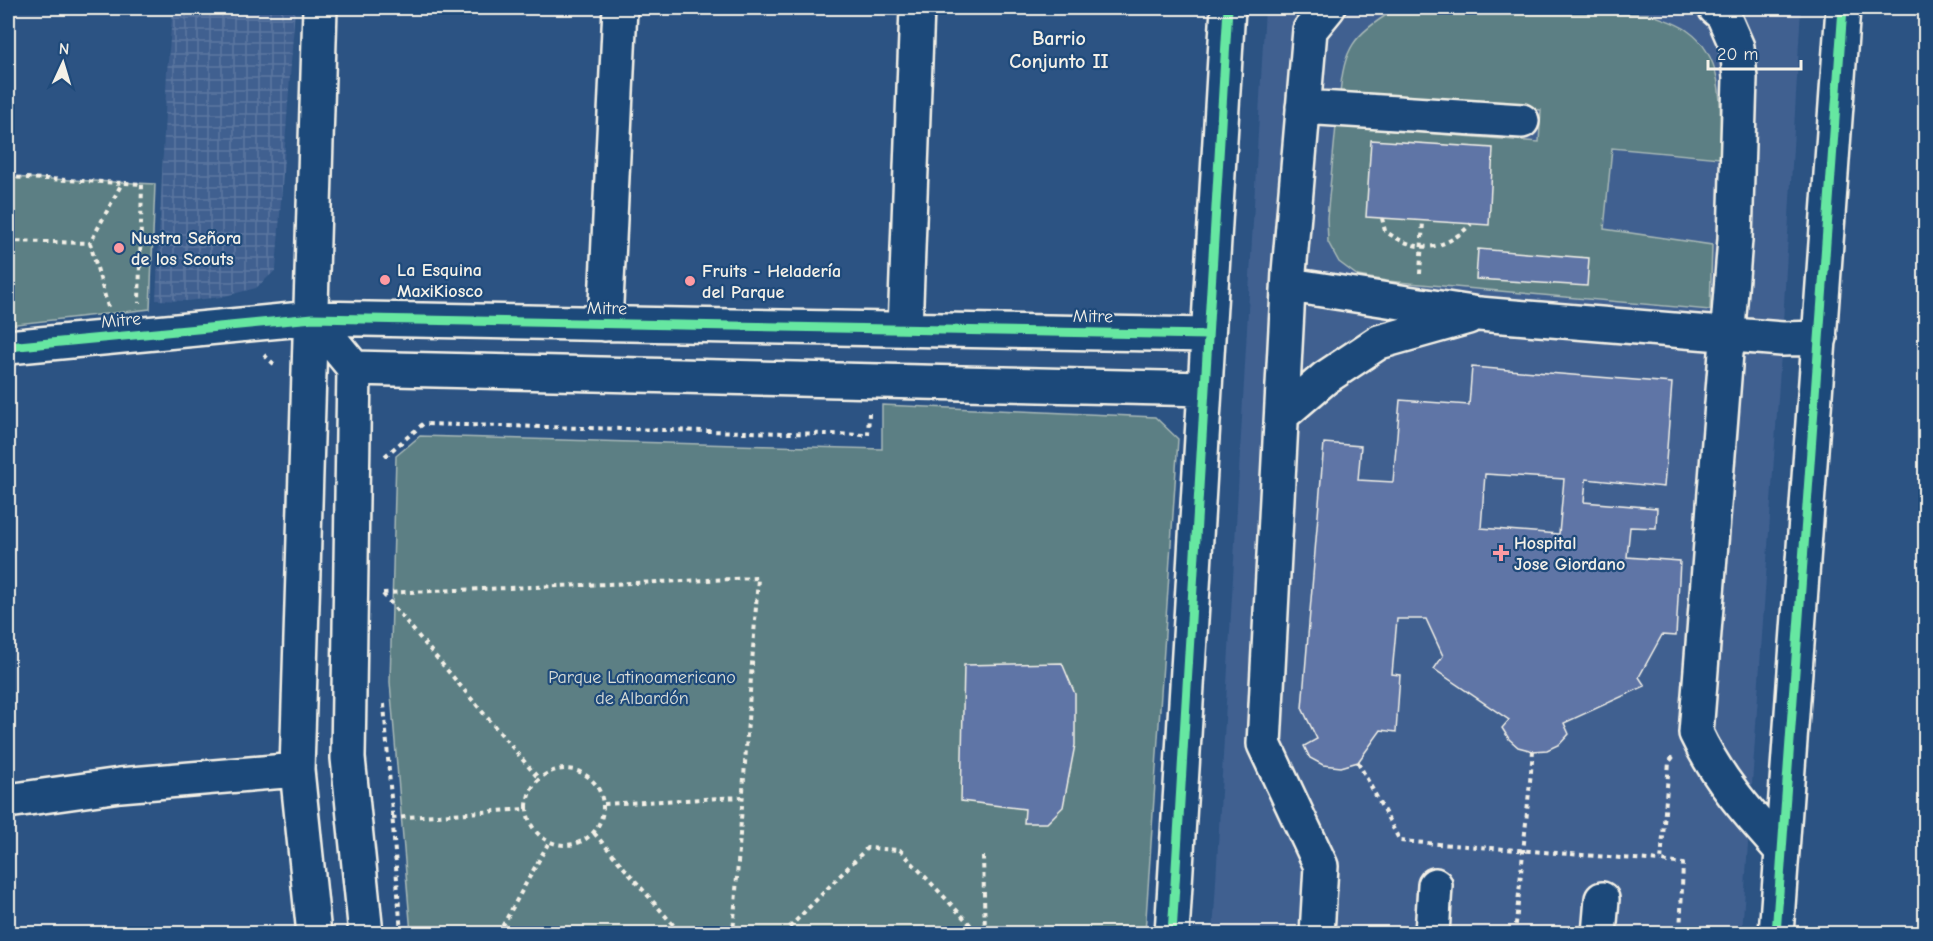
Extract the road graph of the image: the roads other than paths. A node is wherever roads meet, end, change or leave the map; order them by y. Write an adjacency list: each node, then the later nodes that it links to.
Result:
1 (320, 8): 12 (street)
2 (620, 8): 13 (street)
3 (917, 8): 14 (street)
4 (1228, 8): 16 (street)
5 (1328, 8): 8 (street)
6 (1715, 8): 15 (street)
7 (1843, 8): 17 (street)
8 (1303, 107): 9 (street); 10 (street)
9 (1522, 121)
10 (1290, 285): 11 (street); 21 (street)
11 (1479, 314): 15 (street); 21 (street)
12 (313, 318): 13 (street, Mitre); 18 (street, Mitre); 19 (street); 22 (street)
13 (605, 324): 14 (street, Mitre)
14 (904, 329): 16 (street, Mitre)
15 (1727, 334): 17 (street); 24 (street)
16 (1208, 335): 20 (street)
17 (1820, 338): 24 (street)
18 (8, 347)
19 (354, 368): 20 (street); 28 (street)
20 (1205, 389): 29 (street)
21 (1283, 414): 30 (street)
22 (297, 770): 23 (street); 27 (street)
23 (8, 801)
24 (1782, 851): 33 (street)
25 (1435, 885): 31 (street)
26 (1602, 899): 32 (street)
27 (314, 933)
28 (366, 933)
29 (1172, 933)
30 (1317, 933)
31 (1432, 933)
32 (1599, 933)
33 (1776, 933)

